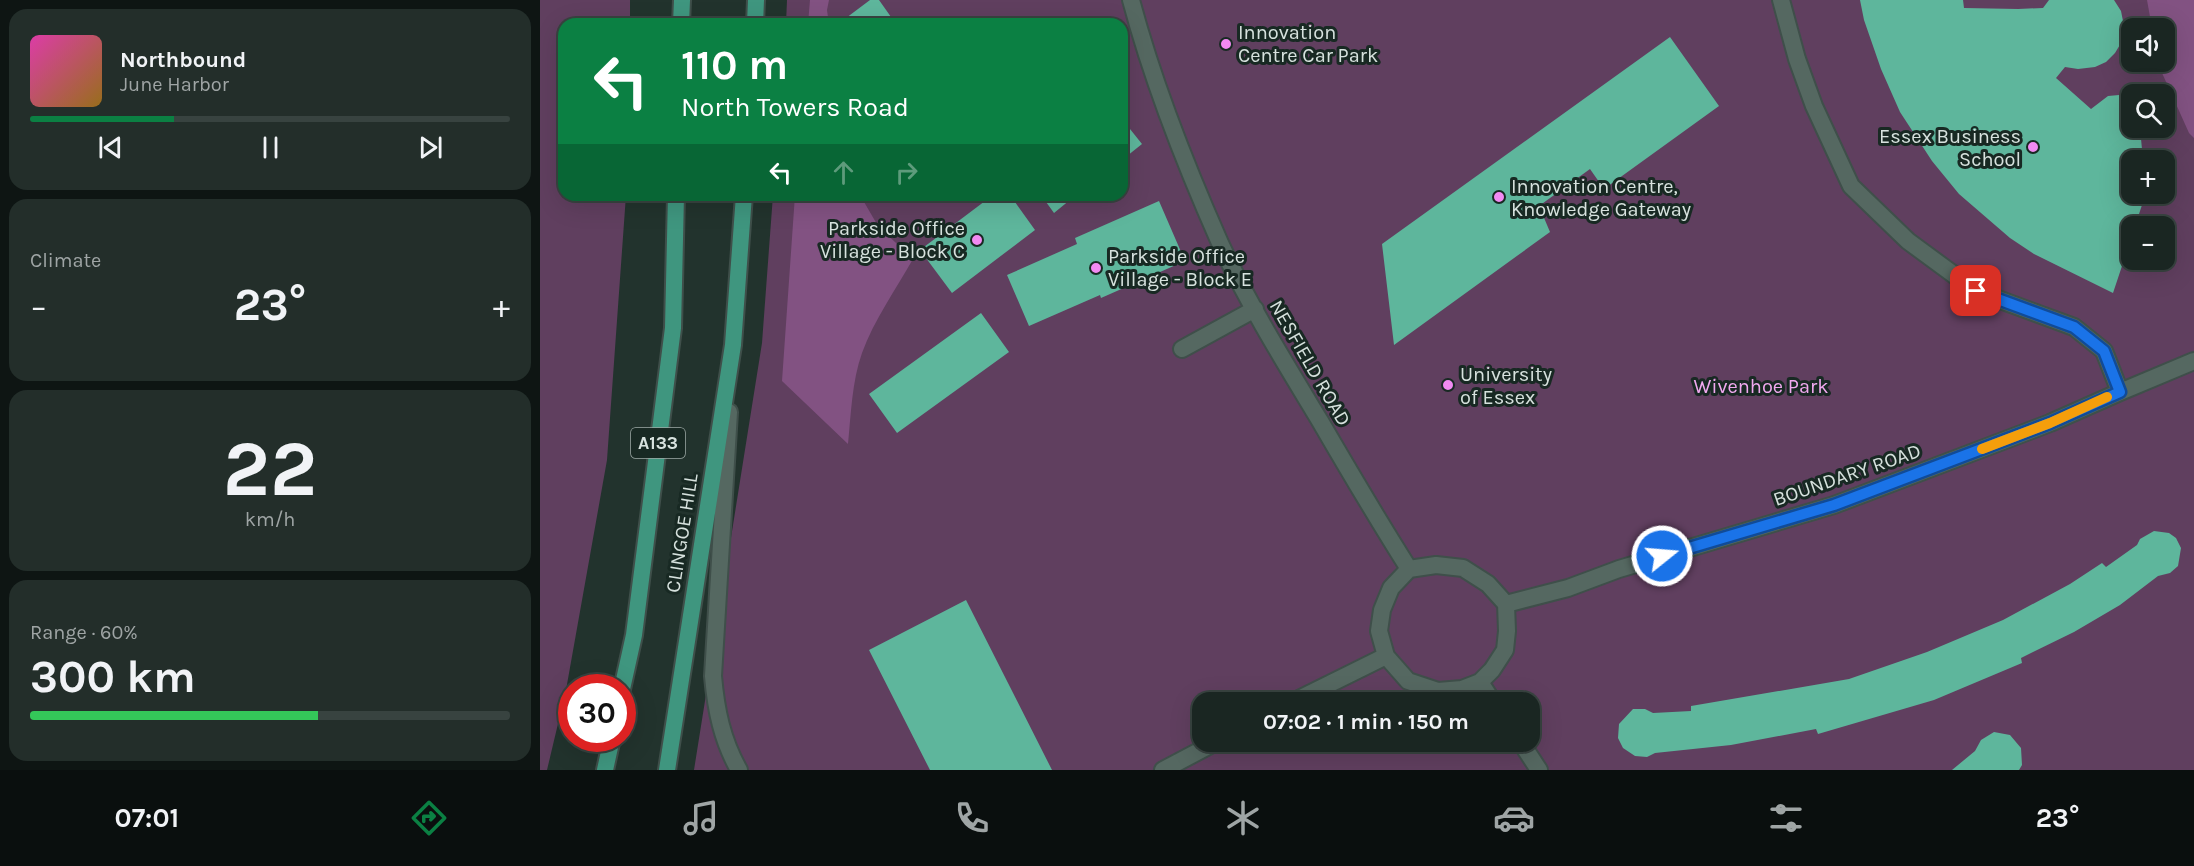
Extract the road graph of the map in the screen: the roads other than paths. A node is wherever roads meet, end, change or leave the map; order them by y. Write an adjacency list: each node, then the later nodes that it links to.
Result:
1 (682, 0): 5 (main road)
2 (756, 0): 6 (main road)
3 (1131, 0): 9 (street, NESFIELD ROAD)
4 (1781, 0): 13 (street)
5 (681, 18)
6 (755, 18)
7 (676, 201): 17 (main road, CLINGOE HILL / A133)
8 (744, 201): 10 (main road, CLINGOE HILL)
9 (1255, 309): 11 (street); 14 (street, NESFIELD ROAD)
10 (733, 345): 25 (main road, CLINGOE HILL); 26 (street)
11 (1182, 349)
12 (2194, 362): 13 (street, BOUNDARY ROAD)
13 (2120, 392): 15 (street, BOUNDARY ROAD)
14 (1409, 569): 15 (street); 16 (street)
15 (1506, 604): 18 (street)
16 (1386, 656): 18 (street); 19 (street)
17 (625, 674)
18 (1480, 682): 20 (street)
19 (1313, 692)
20 (1486, 692)
21 (609, 752): 24 (main road)
22 (1197, 752): 27 (street)
23 (1527, 752): 28 (street)
24 (605, 770)
25 (667, 770)
26 (739, 770)
27 (1162, 770)
28 (1539, 770)

